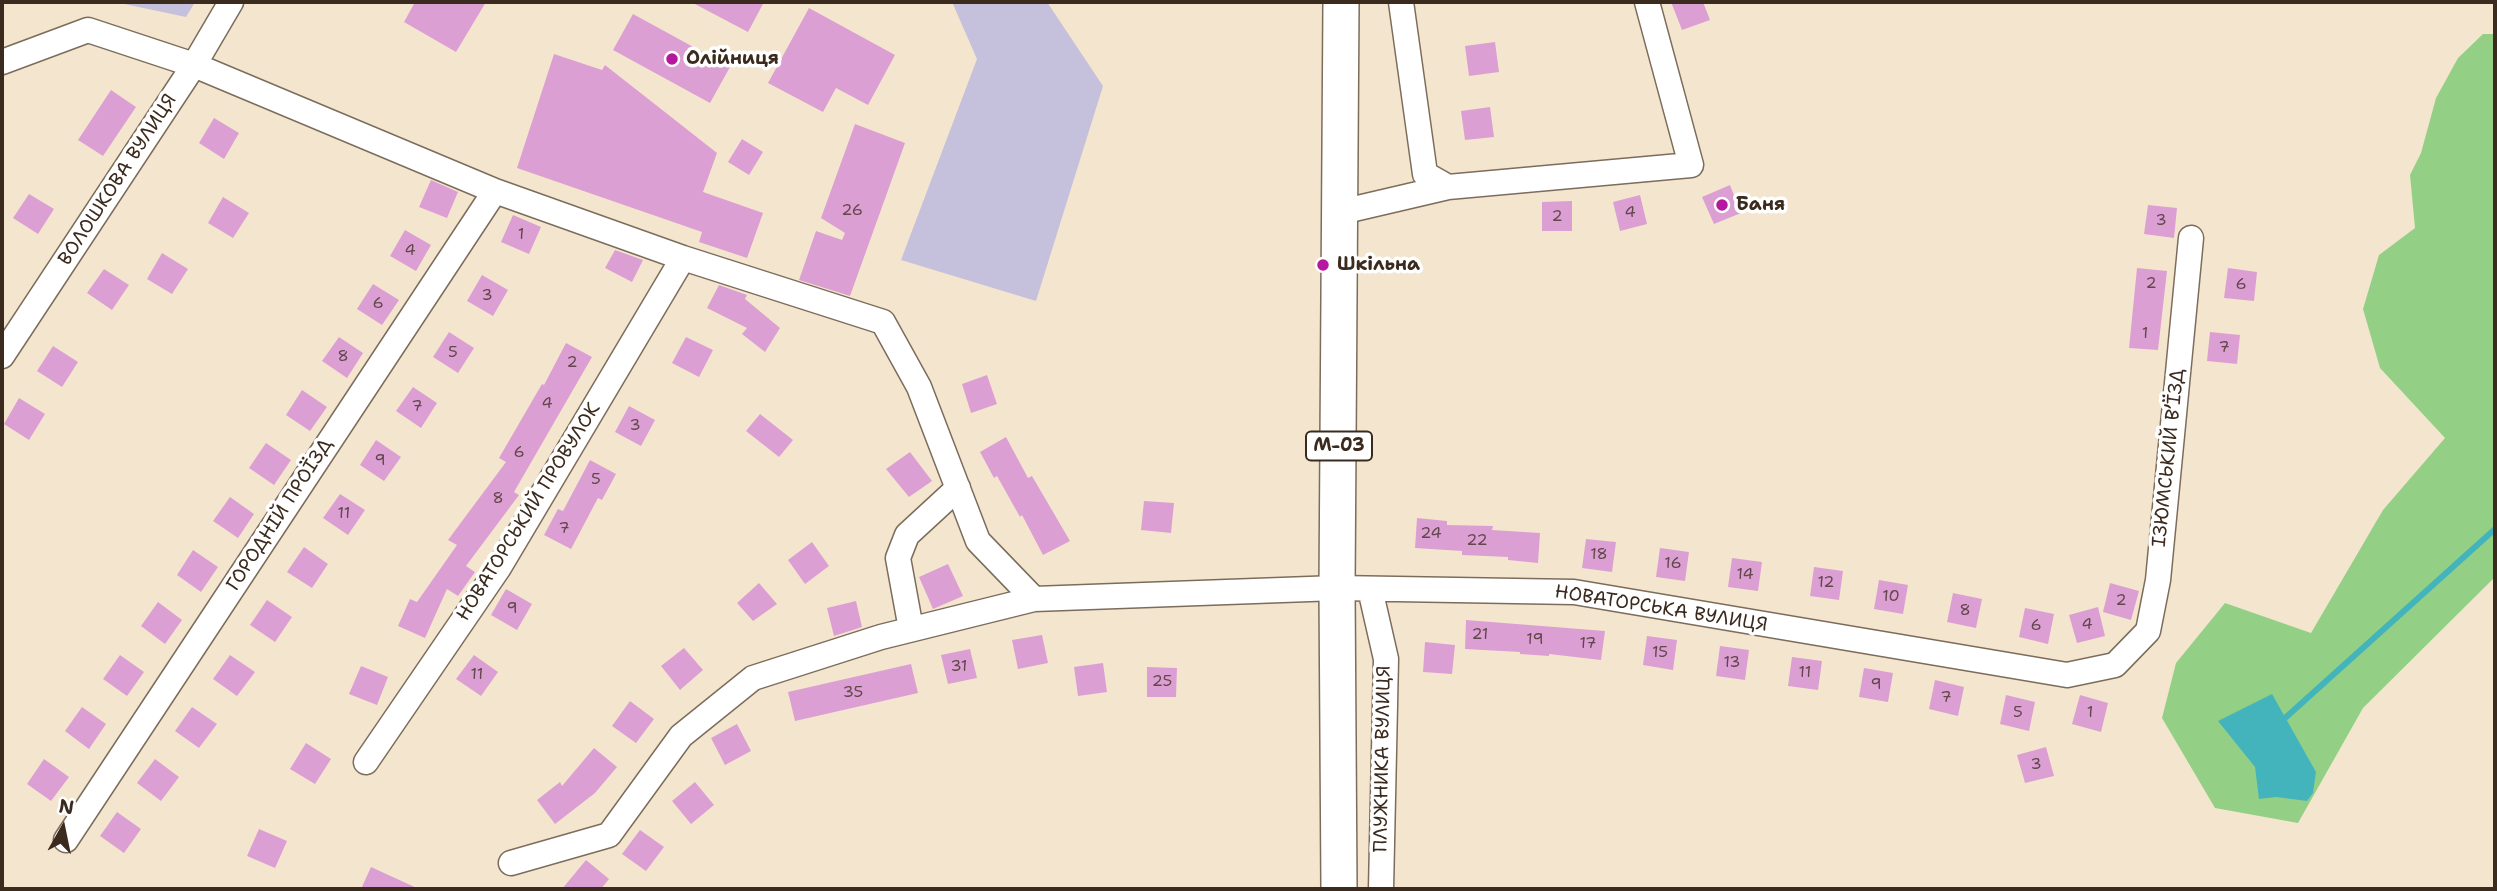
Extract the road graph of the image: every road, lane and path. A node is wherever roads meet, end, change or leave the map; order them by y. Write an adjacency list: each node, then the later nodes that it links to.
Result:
1 (231, 2): 6 (street, ВОЛОШКОВА ВУЛИЦЯ)
2 (1341, 2): 9 (highway, М-03)
3 (1401, 2): 7 (street)
4 (1647, 2): 7 (street)
5 (2, 62): 6 (street)
6 (194, 65): 8 (street); 12 (street, ВОЛОШКОВА ВУЛИЦЯ)
7 (1448, 187): 9 (street)
8 (495, 191): 11 (street); 19 (street, ГОРОДНІЙ ПРОЇЗД)
9 (1341, 212): 14 (highway, М-03)
10 (2191, 238): 17 (street, ІЗЮМСЬКИЙ В’ЇЗД)
11 (683, 258): 13 (street); 18 (street, НОВАТОРСЬКИЙ ПРОВУЛОК)
12 (2, 356)
13 (958, 488): 15 (street); 16 (street)
14 (1354, 588): 15 (street, НОВАТОРСЬКА ВУЛИЦЯ); 17 (street, НОВАТОРСЬКА ВУЛИЦЯ); 21 (highway, М-03); 22 (street, ПЛУЖНИКА ВУЛИЦЯ)
15 (1034, 599): 16 (street, НОВАТОРСЬКА ВУЛИЦЯ)
16 (911, 629): 20 (street, НОВАТОРСЬКА ВУЛИЦЯ)
17 (2115, 665)
18 (366, 762)
19 (66, 840)
20 (511, 863)
21 (1339, 889)
22 (1381, 889)

